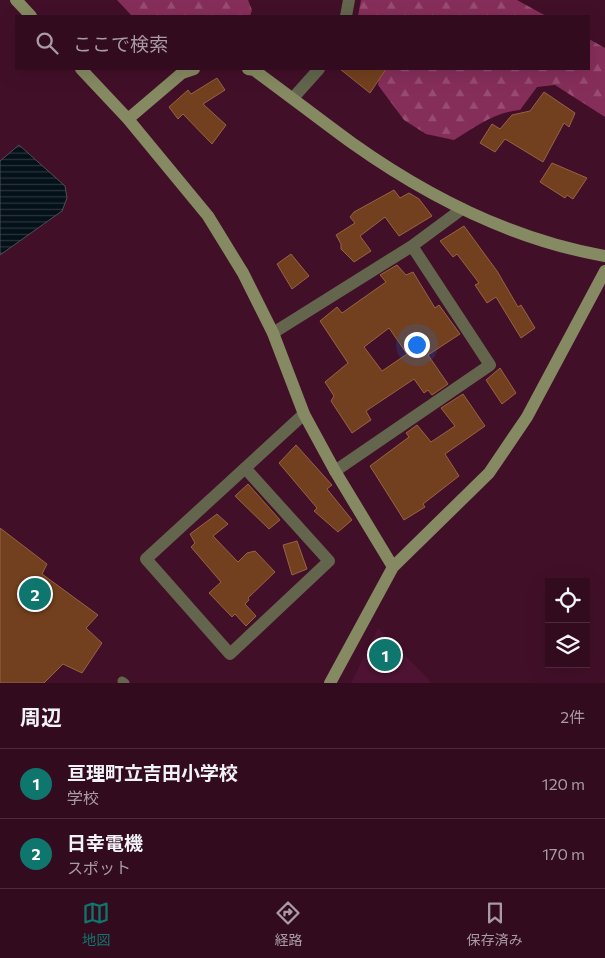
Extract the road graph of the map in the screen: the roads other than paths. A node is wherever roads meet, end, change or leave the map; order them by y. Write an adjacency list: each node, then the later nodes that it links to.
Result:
1 (16, 0): 2 (street)
2 (30, 15)
3 (82, 70): 8 (street)
4 (191, 70): 8 (street)
5 (254, 70): 7 (street)
6 (318, 70): 7 (street)
7 (292, 98): 9 (street)
8 (128, 118): 13 (street)
9 (462, 209): 10 (street); 11 (street)
10 (412, 246): 13 (street); 16 (street)
11 (605, 256)
12 (605, 271): 17 (street)
13 (273, 334): 14 (street)
14 (304, 414): 15 (street); 16 (street)
15 (245, 468): 15 (street)
16 (335, 471): 17 (street)
17 (393, 567): 18 (street)
18 (330, 683)

